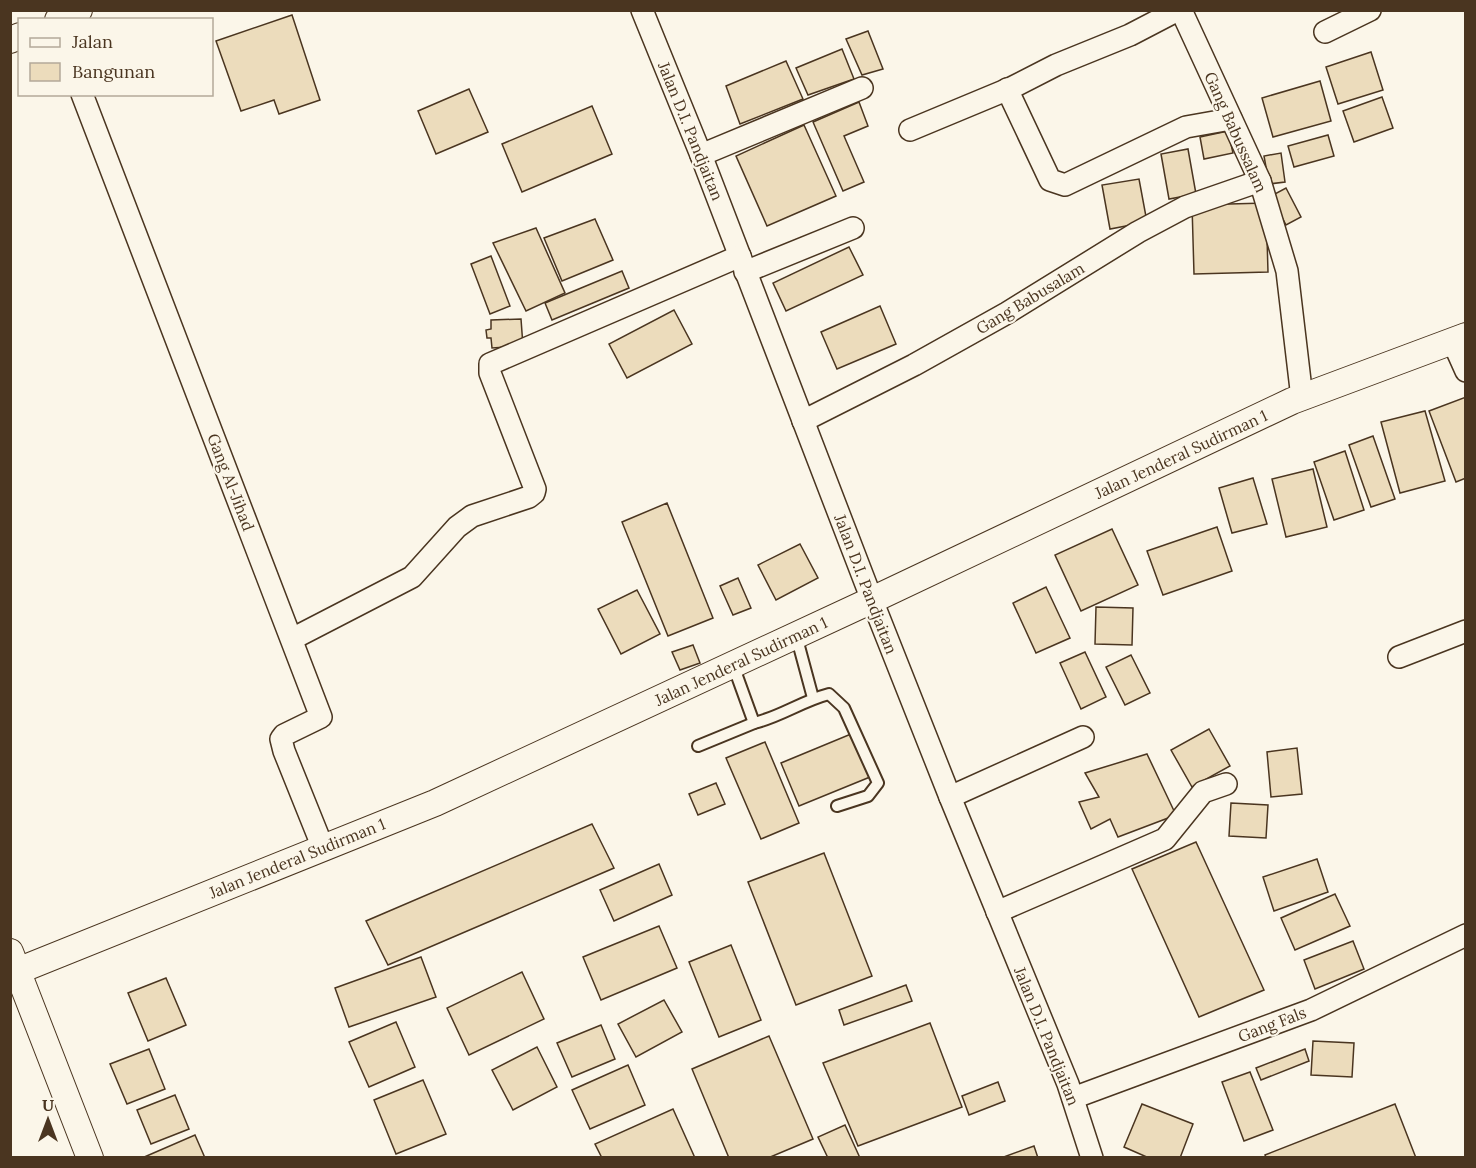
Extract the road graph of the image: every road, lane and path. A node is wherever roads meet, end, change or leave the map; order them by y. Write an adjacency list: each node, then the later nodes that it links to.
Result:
1 (642, 10): 10 (street, Jalan D.I. Pandjaitan)
2 (1180, 10): 6 (street); 8 (street, Gang Babussalam)
3 (1370, 10): 4 (street)
4 (1325, 32)
5 (862, 88): 10 (street)
6 (1007, 89): 8 (street); 9 (street)
7 (83, 96): 21 (street, Gang Al-Jihad)
8 (1231, 119): 11 (street, Gang Babussalam)
9 (910, 130)
10 (701, 155): 13 (street, Jalan D.I. Pandjaitan)
11 (1260, 181): 16 (street, Gang Babussalam); 17 (street, Gang Babusalam)
12 (853, 228): 13 (street)
13 (743, 264): 17 (street, Jalan D.I. Pandjaitan); 21 (street)
14 (1459, 339): 15 (street); 16 (street, Jalan Jenderal Sudirman 1)
15 (1466, 371)
16 (1302, 398): 18 (street, Jalan Jenderal Sudirman 1)
17 (803, 421): 18 (street, Jalan D.I. Pandjaitan)
18 (872, 600): 20 (street, Jalan Jenderal Sudirman 1); 29 (street, Jalan D.I. Pandjaitan)
19 (1466, 631): 22 (street)
20 (796, 635): 23 (street, Jalan Jenderal Sudirman 1); 24 (lane)
21 (292, 639): 31 (street, Gang Al-Jihad)
22 (1399, 657)
23 (733, 664): 25 (lane); 31 (street, Jalan Jenderal Sudirman 1)
24 (813, 698): 25 (lane); 30 (lane)
25 (754, 723): 27 (lane)
26 (1083, 737): 29 (street)
27 (698, 746)
28 (1226, 784): 32 (street)
29 (950, 797): 32 (street, Jalan D.I. Pandjaitan)
30 (837, 806)
31 (323, 848): 34 (street, Jalan Jenderal Sudirman 1)
32 (997, 912): 35 (street, Jalan D.I. Pandjaitan)
33 (1466, 935): 35 (street, Gang Fals)
34 (13, 965): 36 (street)
35 (1073, 1098): 37 (street, Jalan D.I. Pandjaitan)
36 (90, 1158)
37 (1092, 1158)

